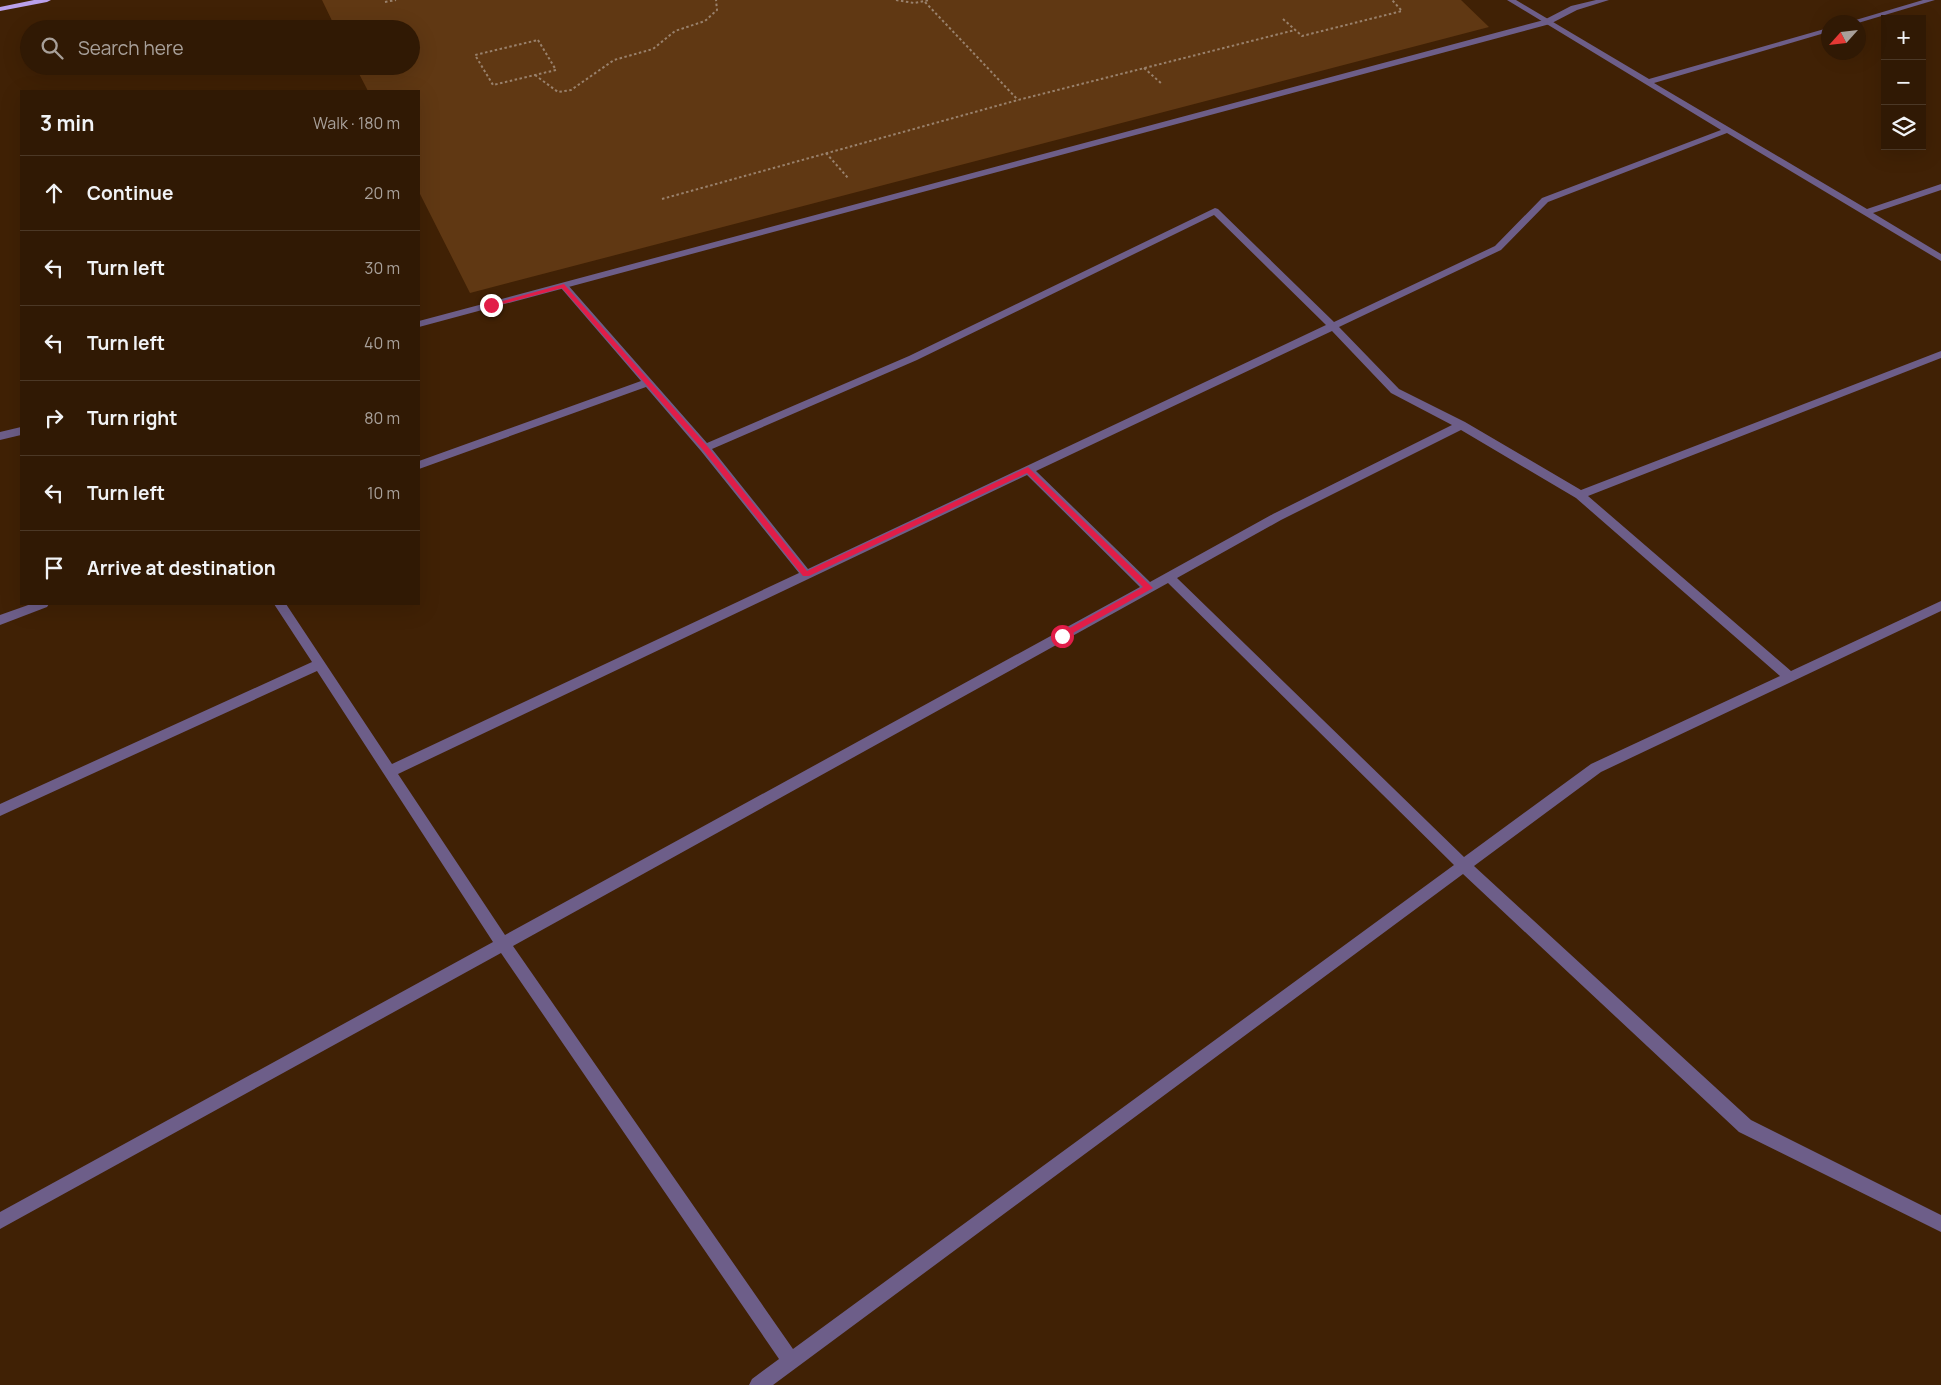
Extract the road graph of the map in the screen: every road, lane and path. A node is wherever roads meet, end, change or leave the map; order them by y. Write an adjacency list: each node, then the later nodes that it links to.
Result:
1 (47, 0): 12 (highway)
2 (396, 0): 10 (path)
3 (716, 0): 19 (path)
4 (896, 0): 11 (path)
5 (930, 0): 11 (path)
6 (1392, 0): 16 (path)
7 (1511, 0): 15 (street)
8 (1605, 0): 15 (street)
9 (1931, 0): 13 (street)
10 (385, 2)
11 (925, 2): 22 (path)
12 (0, 9)
13 (1866, 18)
14 (1284, 19): 16 (path)
15 (1546, 22): 20 (street); 28 (street)
16 (1295, 30): 18 (path)
17 (1821, 32): 20 (street)
18 (1144, 68): 21 (path); 22 (path)
19 (535, 75): 19 (path)
20 (1648, 82): 23 (street)
21 (1162, 84)
22 (1018, 100): 25 (path)
23 (1728, 130): 26 (street); 30 (street)
24 (1941, 186): 26 (street)
25 (662, 199)
26 (1866, 213): 27 (street)
27 (1941, 258)
28 (564, 286): 29 (street); 32 (street)
29 (420, 324)
30 (1332, 325): 33 (street); 36 (street); 38 (street)
31 (1941, 354): 39 (street)
32 (648, 382): 36 (street); 37 (street)
33 (1461, 425): 39 (street); 41 (street)
34 (20, 431): 35 (street)
35 (0, 436)
36 (705, 448): 40 (street)
37 (420, 465)
38 (1028, 469): 40 (street); 42 (street)
39 (1580, 495): 48 (street)
40 (806, 574): 49 (street)
41 (1169, 577): 42 (street); 51 (street)
42 (1149, 588): 52 (street)
43 (40, 605): 46 (street)
44 (281, 605): 47 (street)
45 (1941, 606): 48 (street)
46 (0, 620)
47 (320, 664): 49 (street); 50 (street)
48 (1789, 677): 51 (street)
49 (391, 771): 52 (street)
50 (0, 810)
51 (1464, 866): 54 (street); 55 (street)
52 (503, 944): 53 (street); 55 (street)
53 (0, 1221)
54 (1941, 1224)
55 (790, 1361): 56 (street)
56 (758, 1385)

